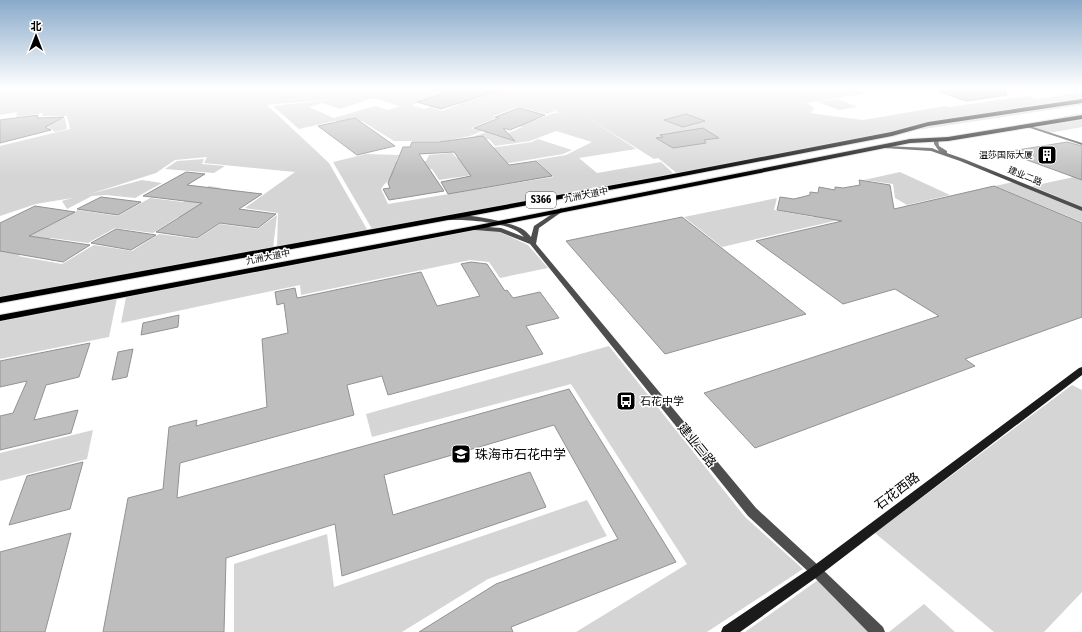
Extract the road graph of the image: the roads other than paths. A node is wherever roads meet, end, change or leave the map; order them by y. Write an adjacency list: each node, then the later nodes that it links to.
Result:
1 (972, 117): 10 (main road, 九洲大道中 / S366)
2 (1079, 117): 3 (main road, 九洲大道中 / S366)
3 (1028, 126): 4 (main road, 九洲大道中 / S366); 5 (lane)
4 (936, 139): 6 (main road, 九洲大道中 / S366); 7 (street, 建业二路)
5 (1082, 144)
6 (884, 147): 7 (street, 建业二路); 9 (main road, 九洲大道中 / S366)
7 (962, 160): 8 (street, 建业二路)
8 (1082, 209)
9 (561, 210): 11 (main road, 九洲大道中 / S366); 13 (street)
10 (439, 219): 11 (street); 14 (main road, 九洲大道中 / S366)
11 (500, 223): 12 (main road, 九洲大道中 / S366); 13 (street)
12 (474, 228): 13 (street, 建业三路); 15 (main road, 九洲大道中 / S366)
13 (532, 243): 17 (street, 建业三路)
14 (0, 300)
15 (0, 318)
16 (1082, 370): 17 (main road, 石花西路)
17 (816, 571): 18 (main road, 石花西路); 19 (street, 建业三路)
18 (728, 632)
19 (878, 632)

